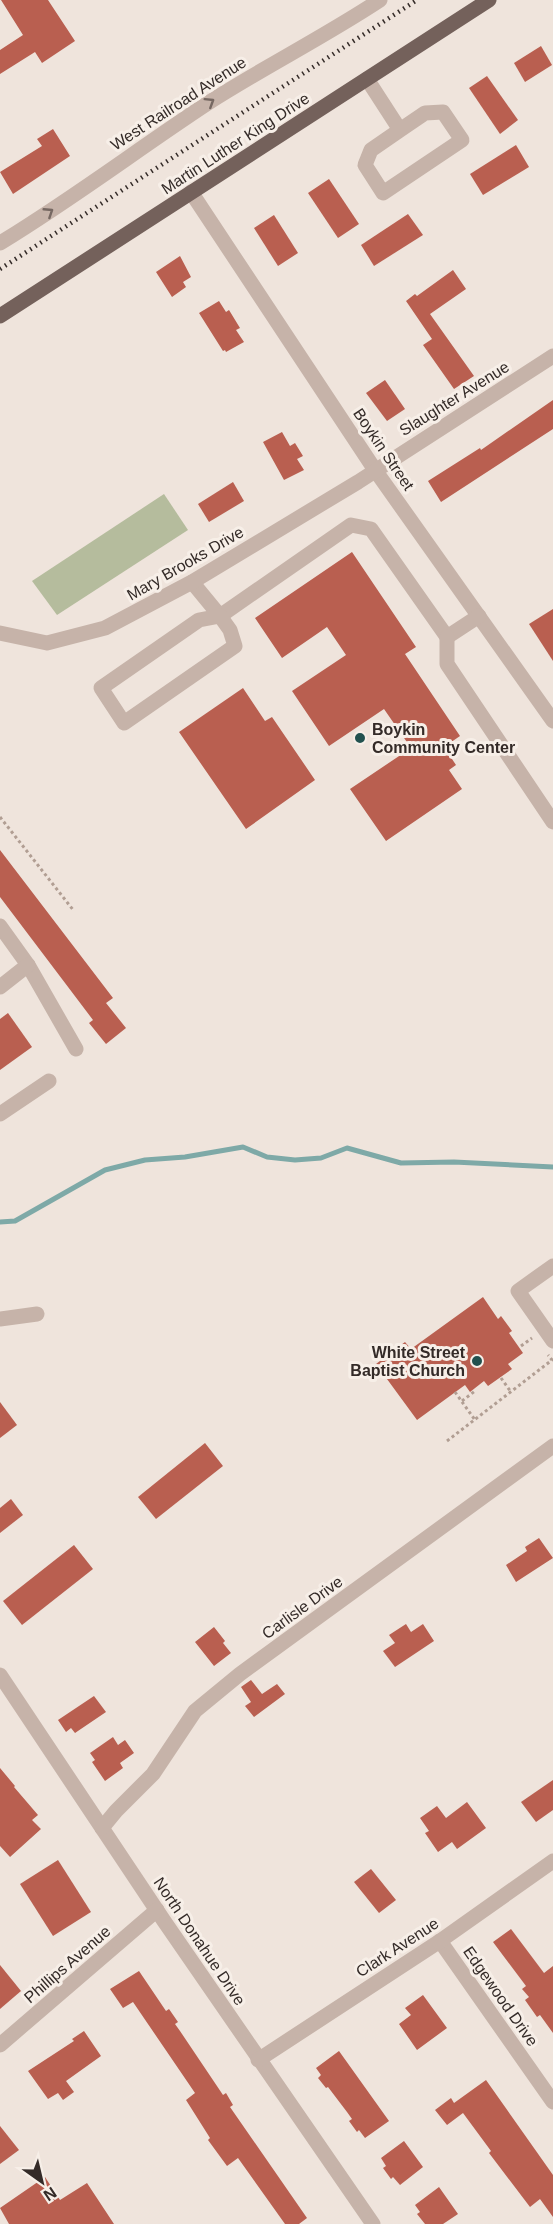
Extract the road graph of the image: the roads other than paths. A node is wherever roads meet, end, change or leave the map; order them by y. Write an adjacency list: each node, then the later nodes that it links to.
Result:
1 (380, 0): 6 (street, West Railroad Avenue, one-way to 1)
2 (489, 0): 3 (main road, Martin Luther King Drive)
3 (367, 79): 4 (street); 5 (main road, Martin Luther King Drive)
4 (400, 130): 4 (street)
5 (191, 192): 7 (main road, Martin Luther King Drive); 9 (street, Boykin Street)
6 (0, 243)
7 (0, 316)
8 (553, 357): 9 (street, Slaughter Avenue)
9 (375, 470): 10 (street, Mary Brooks Drive); 12 (street, Boykin Street)
10 (192, 582): 11 (street); 13 (street, Mary Brooks Drive)
11 (220, 616): 11 (street); 14 (street)
12 (479, 616): 14 (street); 15 (street, Boykin Street)
13 (0, 633)
14 (447, 637): 16 (street)
15 (552, 718)
16 (553, 822)
17 (0, 926): 18 (street)
18 (28, 965): 19 (street); 20 (street)
19 (0, 987)
20 (76, 1049)
21 (49, 1081): 22 (street)
22 (0, 1114)
23 (553, 1266): 26 (street)
24 (37, 1314): 25 (street)
25 (0, 1319)
26 (550, 1347)
27 (553, 1446): 29 (street, Carlisle Drive)
28 (0, 1675): 29 (street, North Donahue Drive)
29 (102, 1828): 31 (street, North Donahue Drive)
30 (553, 1861): 32 (street, Clark Avenue)
31 (157, 1910): 33 (street, Phillips Avenue); 34 (street, North Donahue Drive)
32 (440, 1941): 34 (street, Clark Avenue); 35 (street, Edgewood Drive)
33 (0, 2045)
34 (258, 2060): 36 (street, North Donahue Drive)
35 (553, 2102)
36 (373, 2224)

